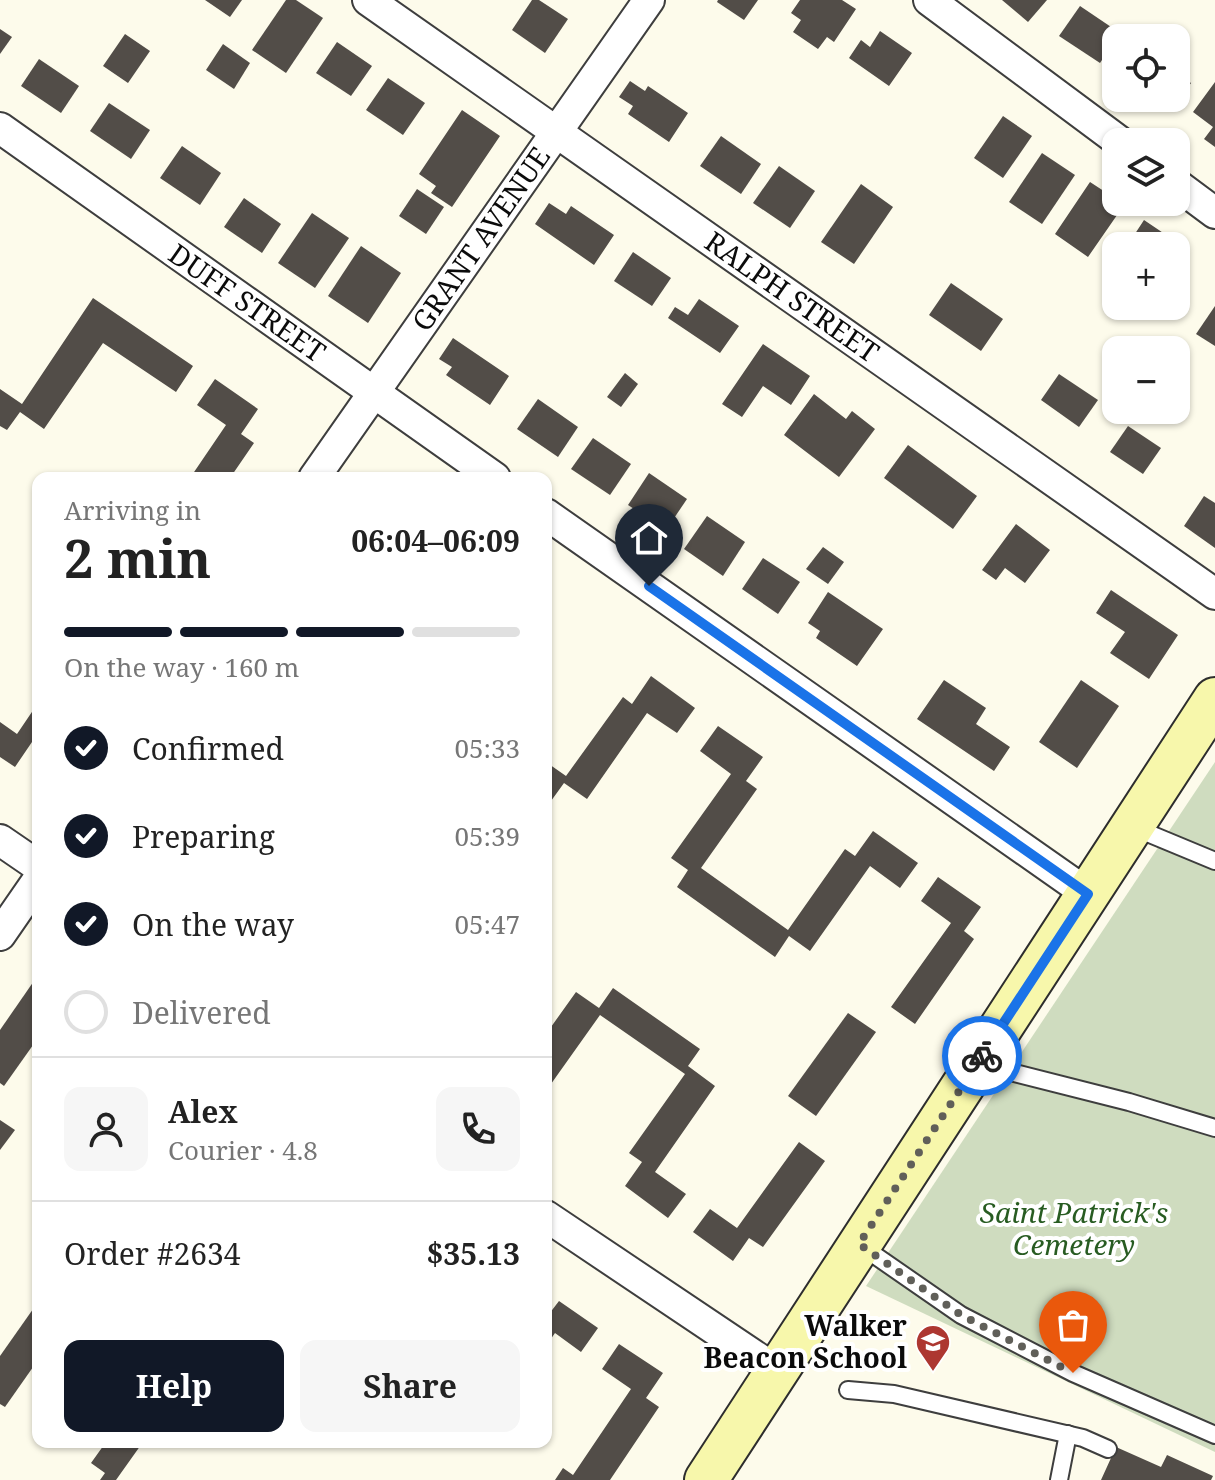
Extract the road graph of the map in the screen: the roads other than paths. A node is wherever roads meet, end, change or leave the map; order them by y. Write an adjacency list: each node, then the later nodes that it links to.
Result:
1 (368, 0): 6 (street, RALPH STREET)
2 (649, 0): 6 (street, GRANT AVENUE)
3 (929, 0): 5 (street)
4 (0, 128): 9 (street, DUFF STREET)
5 (1102, 129)
6 (557, 132): 9 (street, GRANT AVENUE); 13 (street, RALPH STREET)
7 (1190, 194): 8 (street)
8 (1215, 213)
9 (373, 392): 10 (street, GRANT AVENUE); 11 (street, DUFF STREET)
10 (318, 472)
11 (486, 472)
12 (552, 518): 20 (street)
13 (1215, 594)
14 (1215, 699): 15 (main road)
15 (1132, 827): 17 (lane); 20 (main road)
16 (0, 840): 18 (street)
17 (1215, 861)
18 (32, 862)
19 (32, 889): 21 (street)
20 (1088, 894): 22 (main road)
21 (0, 935)
22 (977, 1064): 23 (lane); 25 (main road)
23 (1215, 1128)
24 (552, 1220): 26 (street)
25 (859, 1244): 26 (main road); 29 (lane)
26 (777, 1371): 31 (main road)
27 (848, 1390): 28 (lane)
28 (1068, 1434): 30 (lane); 32 (lane)
29 (1215, 1435)
30 (1108, 1449)
31 (706, 1480)
32 (1059, 1480)

